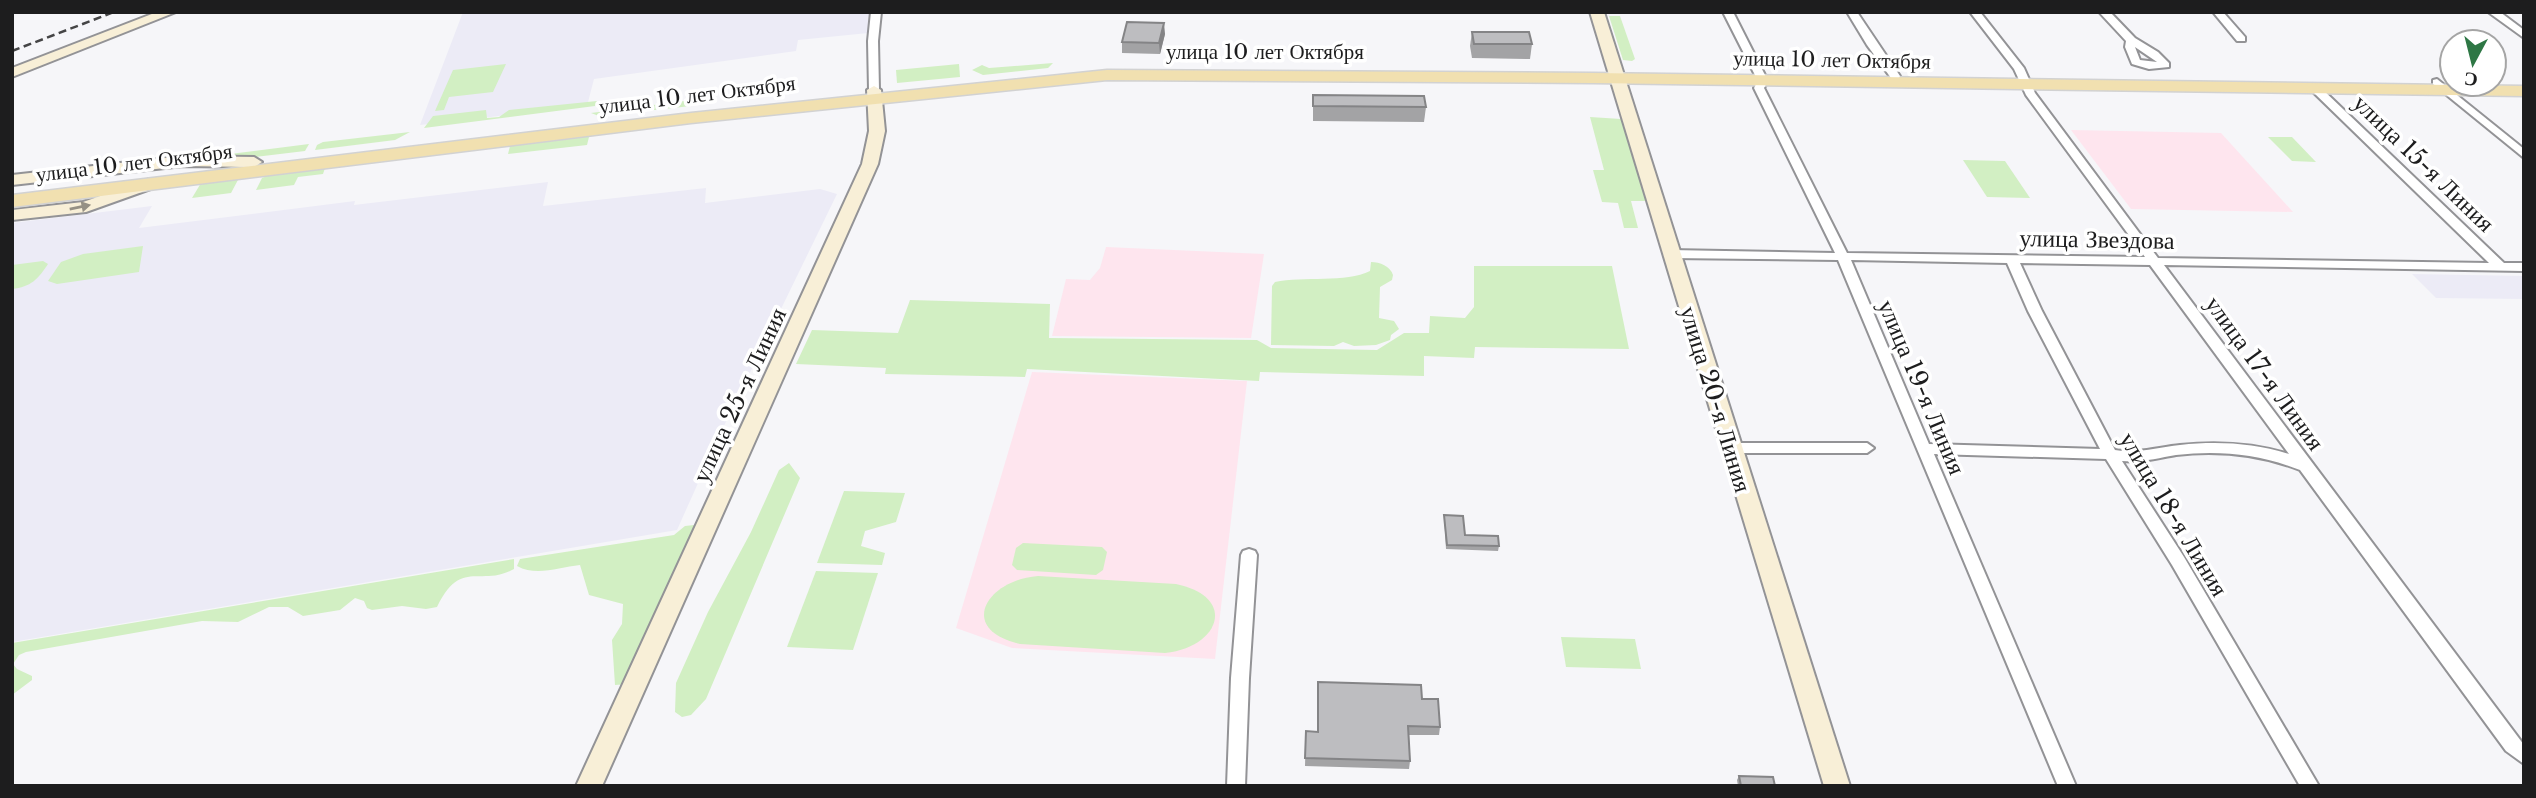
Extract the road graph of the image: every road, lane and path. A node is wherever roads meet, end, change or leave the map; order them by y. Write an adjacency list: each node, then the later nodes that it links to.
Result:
1 (170, 12): 13 (main road)
2 (876, 12): 21 (street, улица 25-я Линия)
3 (1597, 12): 14 (main road, улица 20-я Линия)
4 (1728, 12): 16 (street, улица 19-я Линия)
5 (1852, 12): 15 (street)
6 (1975, 12): 17 (street, улица 17-я Линия)
7 (2104, 12): 12 (street)
8 (2218, 12): 11 (street)
9 (2493, 12): 10 (street)
10 (2524, 34)
11 (2241, 39)
12 (2131, 40)
13 (12, 73)
14 (1616, 75): 16 (main road, улица 10 лет Октября); 21 (main road, улица 10 лет Октября); 31 (main road, улица 20-я Линия)
15 (1895, 76): 16 (main road, улица 10 лет Октября); 17 (main road, улица 10 лет Октября)
16 (1761, 77): 17 (main road, улица 10 лет Октября); 32 (street, улица 19-я Линия)
17 (2024, 82): 18 (main road, улица 10 лет Октября); 20 (main road, улица 10 лет Октября); 34 (street, улица 17-я Линия)
18 (2438, 85)
19 (2438, 85): 20 (main road, улица 10 лет Октября)
20 (2317, 90): 35 (street, улица 15-я Линия)
21 (874, 94): 24 (main road, улица 10 лет Октября); 26 (main road, улица 10 лет Октября); 44 (main road, улица 25-я Линия)
22 (2460, 98): 23 (street)
23 (2524, 155)
24 (184, 166): 25 (main road); 27 (main road, улица 10 лет Октября)
25 (12, 180)
26 (156, 182): 27 (main road, улица 10 лет Октября); 30 (main road, one-way to 26)
27 (57, 191): 28 (main road, улица 10 лет Октября); 29 (main road, улица 10 лет Октября)
28 (12, 192)
29 (12, 201)
30 (12, 215)
31 (1670, 254): 32 (street, улица Звездова); 38 (main road, улица 20-я Линия)
32 (1843, 257): 33 (street, улица Звездова); 39 (street, улица 19-я Линия)
33 (2012, 259): 34 (street, улица Звездова); 40 (street, улица 18-я Линия)
34 (2154, 261): 35 (street, улица Звездова); 41 (street, улица 17-я Линия)
35 (2501, 267): 36 (street, улица Звездова)
36 (2524, 267)
37 (1867, 447): 38 (street)
38 (1730, 448): 46 (main road, улица 20-я Линия)
39 (1923, 449): 40 (street); 47 (street, улица 19-я Линия)
40 (2110, 454): 41 (street); 48 (street, улица 18-я Линия)
41 (2306, 467): 43 (street, улица 17-я Линия)
42 (1249, 555): 45 (street)
43 (2524, 756)
44 (589, 786)
45 (1236, 786)
46 (1837, 786)
47 (2067, 786)
48 (2310, 786)

